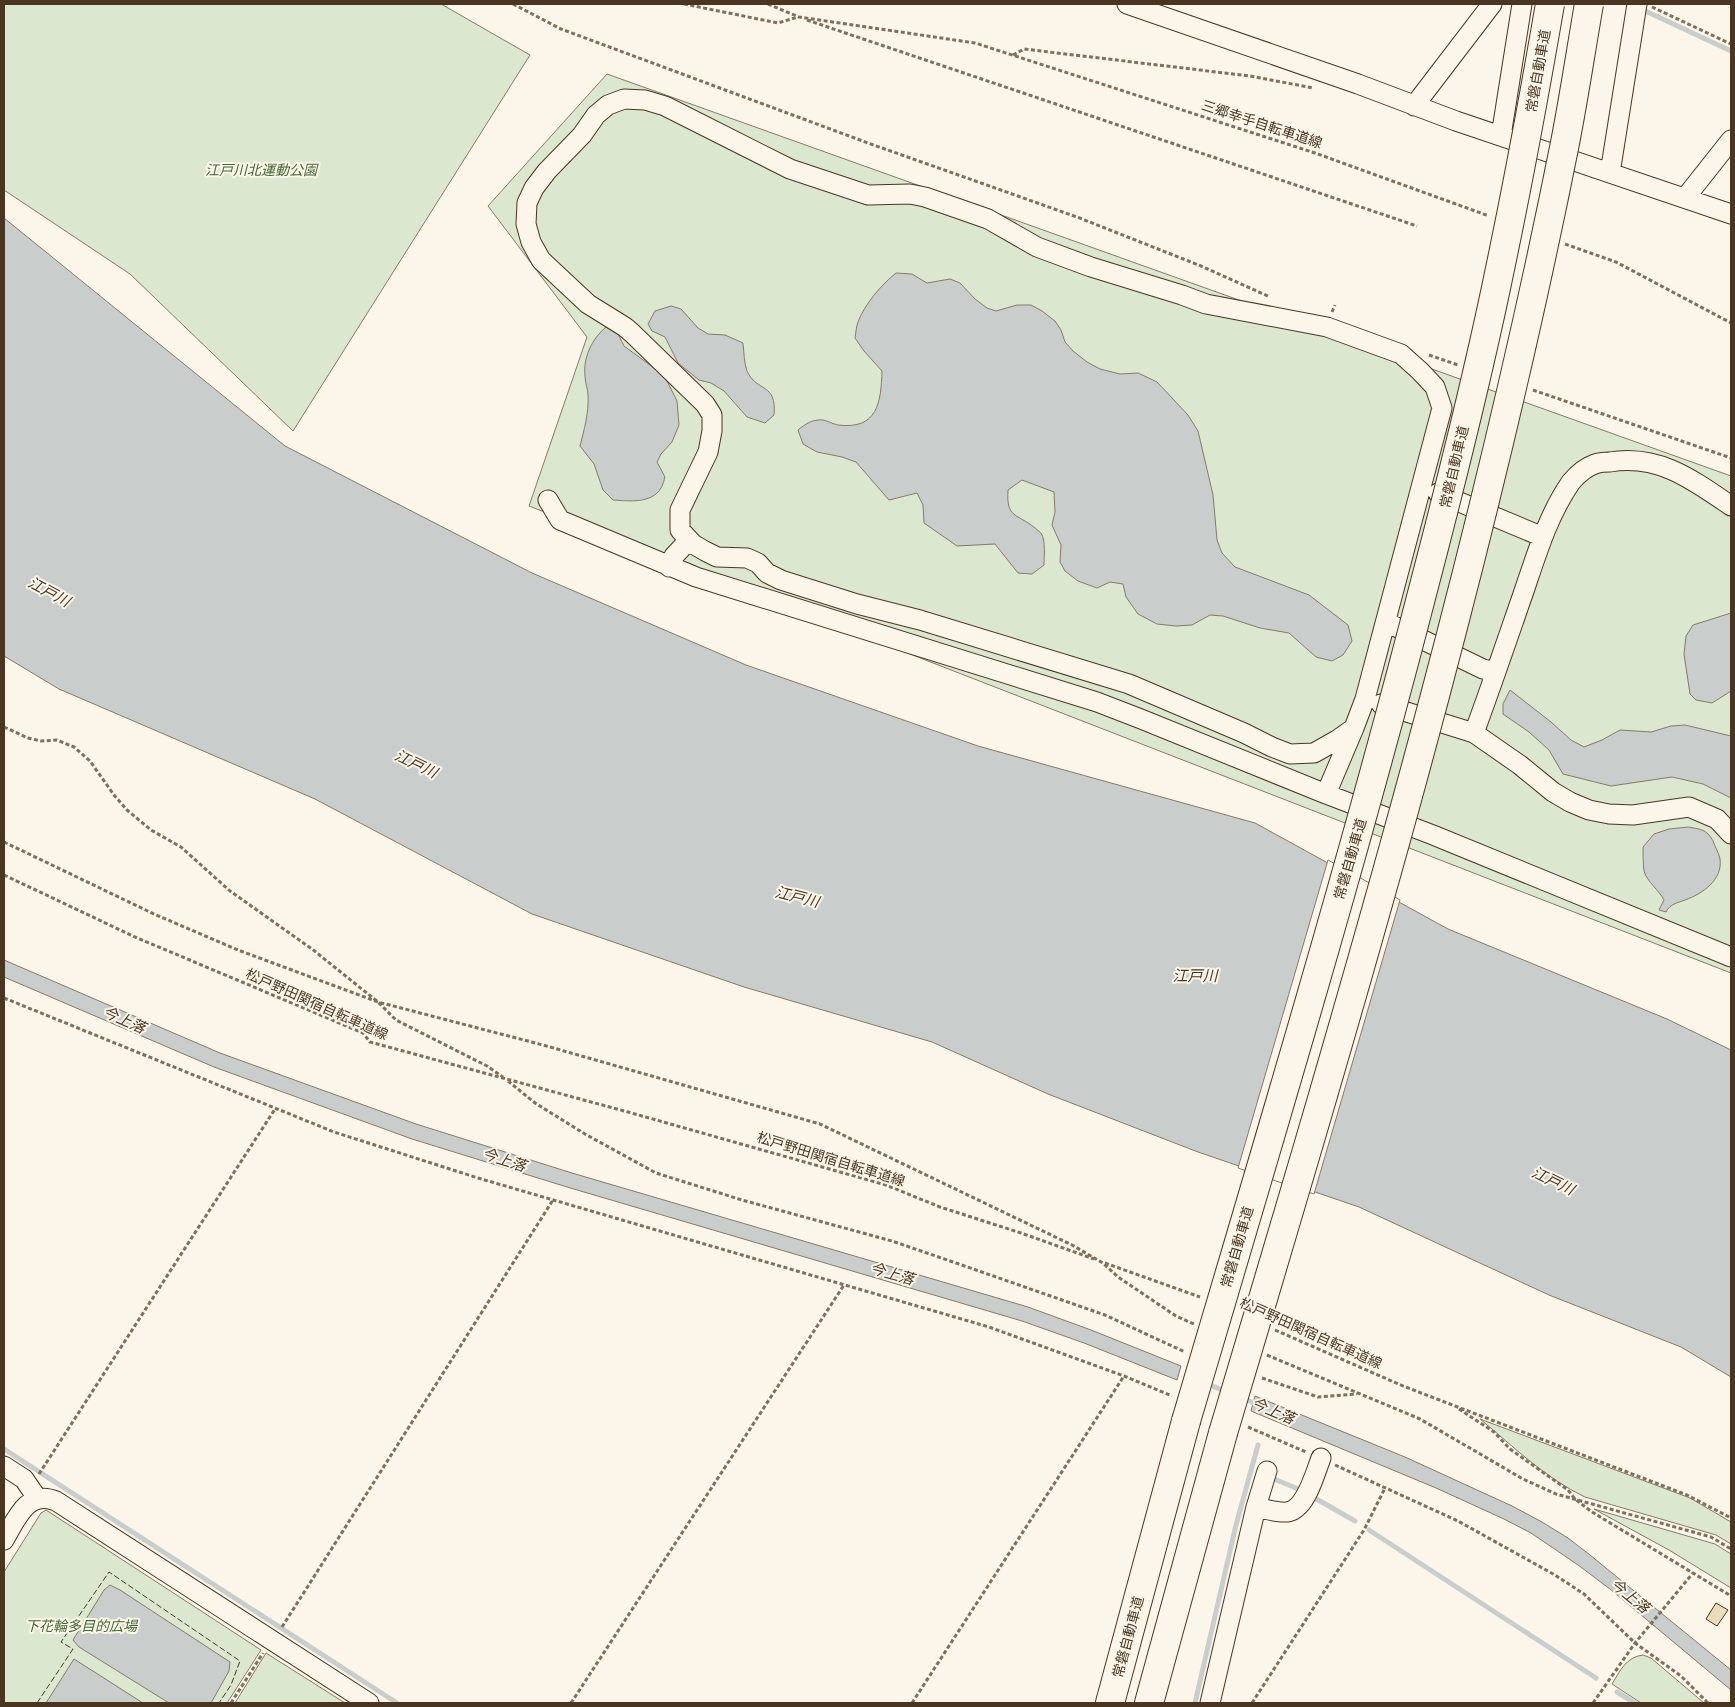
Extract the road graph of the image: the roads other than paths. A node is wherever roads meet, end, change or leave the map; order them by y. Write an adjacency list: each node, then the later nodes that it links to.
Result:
1 (1127, 4): 7 (street)
2 (1492, 4): 7 (street)
3 (1522, 4): 8 (street)
4 (1550, 4): 35 (highway, 常磐自動車道, bridge)
5 (1589, 4): 29 (highway, bridge)
6 (1639, 7): 10 (street)
7 (1414, 106): 8 (street)
8 (1501, 136): 10 (street)
9 (1731, 140): 11 (street)
10 (1610, 172): 11 (street)
11 (1685, 198): 12 (street)
12 (1731, 214)
13 (1422, 486): 16 (street); 17 (street); 19 (street)
14 (548, 500): 18 (street)
15 (1731, 506): 16 (street)
16 (1543, 537): 20 (street)
17 (689, 540): 18 (street); 22 (street)
18 (669, 567): 24 (street)
19 (1386, 622): 20 (street); 21 (street)
20 (1496, 672): 23 (street)
21 (1365, 699): 22 (street); 23 (street)
22 (1354, 728): 24 (street)
23 (1474, 734): 25 (street)
24 (1326, 794): 26 (street)
25 (1731, 834)
26 (1731, 957)
27 (1321, 1458): 32 (street)
28 (4, 1466): 31 (street)
29 (1213, 1468): 36 (highway); 37 (highway)
30 (1266, 1471): 32 (street)
31 (37, 1498): 33 (street); 34 (street)
32 (1256, 1507): 38 (street)
33 (4, 1540)
34 (369, 1703)
35 (1110, 1703)
36 (1149, 1703)
37 (1167, 1703)
38 (1210, 1703)

